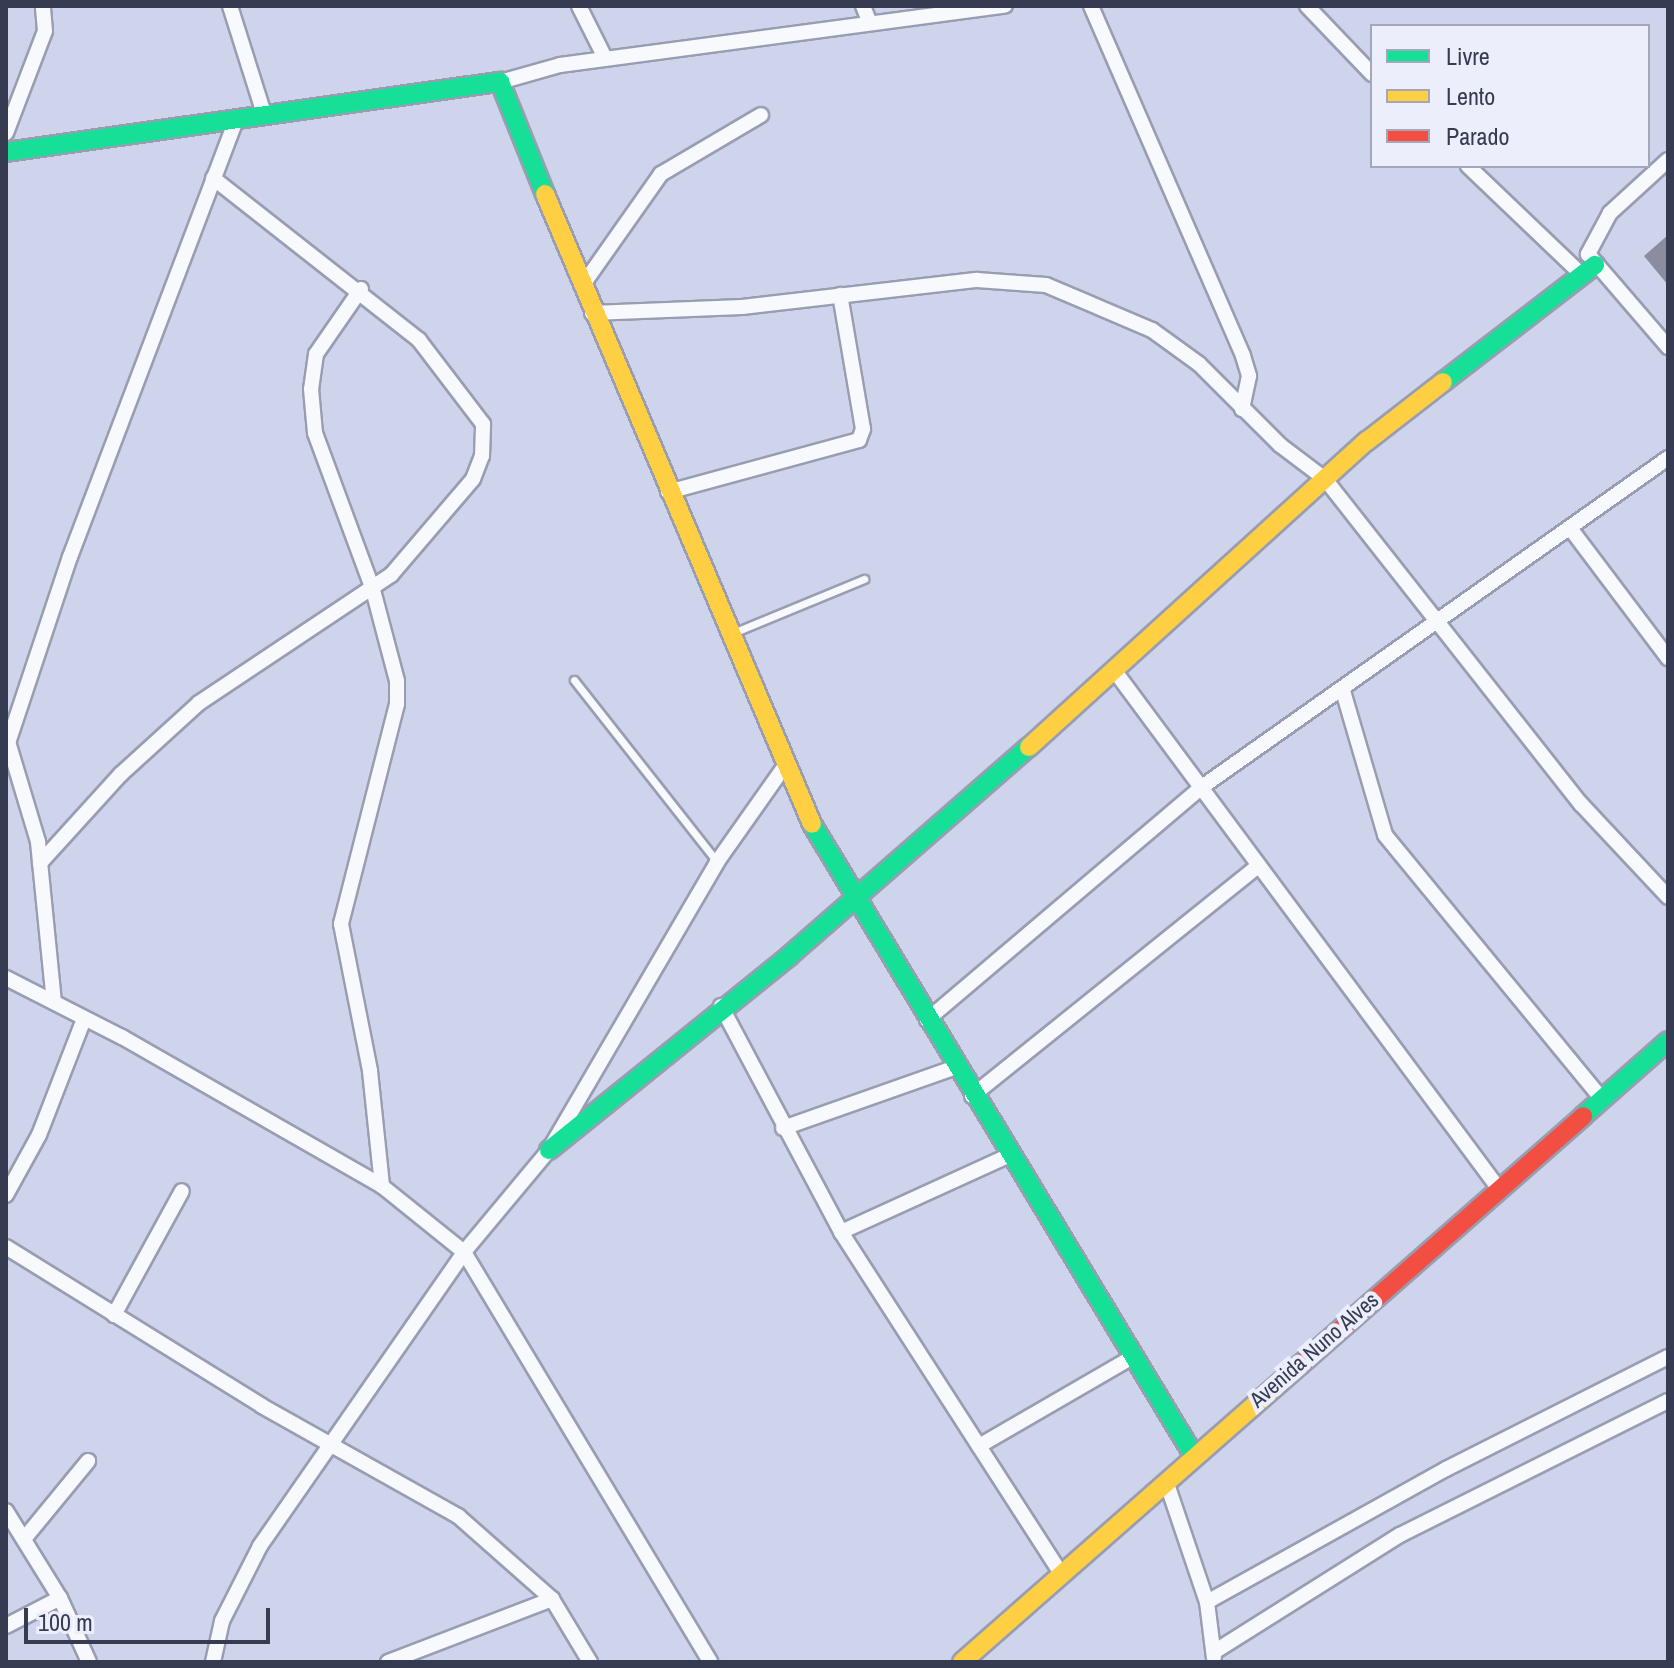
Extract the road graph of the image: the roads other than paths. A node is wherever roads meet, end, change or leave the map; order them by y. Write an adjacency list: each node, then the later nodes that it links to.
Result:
1 (43, 6): 16 (street)
2 (230, 6): 13 (street)
3 (579, 6): 10 (street)
4 (863, 6): 9 (street)
5 (1005, 6): 8 (street)
6 (1091, 6): 27 (street)
7 (1307, 6): 11 (street)
8 (984, 7): 9 (street)
9 (870, 23): 10 (street)
10 (605, 58): 12 (street)
11 (1370, 72)
12 (500, 82): 13 (street); 22 (street)
13 (264, 114): 15 (street)
14 (761, 115): 22 (street)
15 (236, 119): 17 (street); 20 (street)
16 (6, 133)
17 (6, 152)
18 (1668, 160): 21 (street)
19 (1470, 168): 21 (street)
20 (213, 178): 23 (street); 40 (street)
21 (1588, 270): 26 (street); 29 (street)
22 (582, 286): 25 (street)
23 (361, 289): 33 (street); 33 (street)
24 (840, 295): 25 (street); 27 (street); 30 (street)
25 (592, 313): 30 (street)
26 (1668, 347)
27 (1242, 409): 29 (street)
28 (1668, 458): 31 (street)
29 (1325, 479): 34 (street); 37 (street)
30 (668, 492): 35 (street)
31 (1570, 528): 34 (street); 36 (street)
32 (864, 579): 35 (lane)
33 (373, 590): 44 (street); 60 (street)
34 (1440, 624): 39 (street); 46 (street)
35 (731, 633): 41 (street)
36 (1668, 658)
37 (1114, 670): 42 (street); 47 (street)
38 (574, 680): 43 (lane)
39 (1343, 691): 42 (street); 56 (street)
40 (8, 742): 44 (street)
41 (784, 767): 43 (street); 47 (street)
42 (1199, 789): 45 (street); 52 (street)
43 (717, 862): 58 (street)
44 (40, 863): 49 (street)
45 (1258, 866): 55 (street); 61 (street)
46 (1668, 897)
47 (853, 898): 50 (street); 52 (street)
48 (6, 978): 49 (street)
49 (54, 1002): 51 (street)
50 (721, 1006): 57 (street); 58 (street)
51 (84, 1019): 60 (street); 63 (street)
52 (927, 1020): 54 (street)
53 (1668, 1041): 56 (street, Avenida Nuno Alves)
54 (953, 1068): 55 (street); 57 (street)
55 (972, 1096): 59 (street)
56 (1602, 1099): 61 (street, Avenida Nuno Alves)
57 (783, 1128): 64 (street)
58 (549, 1150): 66 (street)
59 (1008, 1156): 64 (street); 69 (street)
60 (382, 1186): 66 (street)
61 (1499, 1189): 73 (street, Avenida Nuno Alves)
62 (182, 1191): 67 (street)
63 (6, 1195)
64 (841, 1232): 72 (street)
65 (6, 1247): 67 (street)
66 (464, 1252): 71 (street); 88 (street)
67 (114, 1315): 71 (street)
68 (1668, 1357): 81 (street)
69 (1131, 1358): 72 (street); 73 (street)
70 (1668, 1401): 83 (street)
71 (332, 1443): 80 (street); 85 (street)
72 (979, 1446): 78 (street)
73 (1194, 1456): 75 (street, Avenida Nuno Alves)
74 (88, 1461): 77 (street)
75 (1166, 1481): 78 (street, Avenida Nuno Alves); 81 (street)
76 (6, 1511): 77 (street)
77 (24, 1539): 79 (street)
78 (1062, 1575): 89 (street, Avenida Nuno Alves)
79 (60, 1598): 82 (street); 84 (street)
80 (552, 1599): 86 (street); 87 (street)
81 (1207, 1602): 83 (street)
82 (6, 1626)
83 (1214, 1657)
84 (89, 1662)
85 (213, 1662)
86 (388, 1662)
87 (590, 1662)
88 (710, 1662)
89 (962, 1662)

